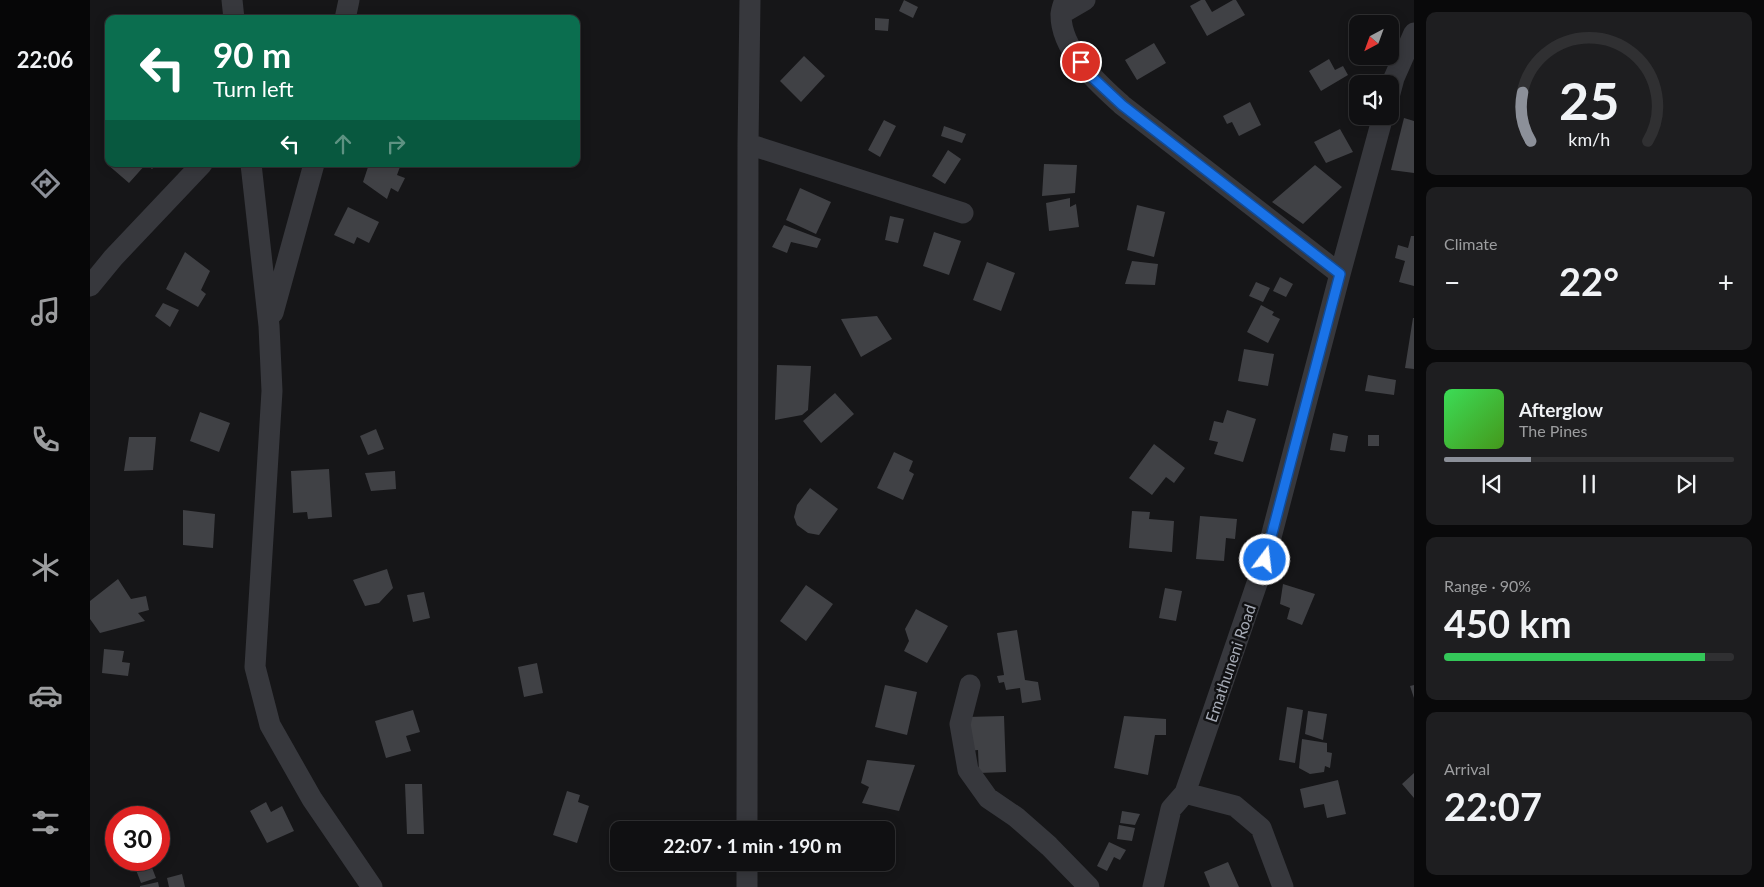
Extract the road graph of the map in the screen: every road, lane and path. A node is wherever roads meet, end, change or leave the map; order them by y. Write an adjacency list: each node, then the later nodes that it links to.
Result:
1 (232, 0): 6 (street)
2 (349, 0): 7 (street)
3 (750, 0): 11 (street)
4 (1085, 0): 5 (street)
5 (1063, 7): 16 (street)
6 (234, 15)
7 (346, 15)
8 (1414, 32): 9 (street)
9 (1395, 75)
10 (1381, 125): 16 (street, Emathuneni Road)
11 (748, 144): 15 (street); 21 (street)
12 (199, 167): 17 (street)
13 (251, 167): 18 (street)
14 (313, 167): 18 (street)
15 (963, 214)
16 (1340, 274): 20 (street, Emathuneni Road)
17 (90, 286)
18 (269, 326): 23 (street)
19 (970, 685): 25 (street)
20 (1185, 793): 26 (street, Emathuneni Road); 27 (street)
21 (747, 821)
22 (747, 871): 24 (street)
23 (372, 887)
24 (746, 887)
25 (1089, 887)
26 (1154, 887)
27 (1283, 887)

